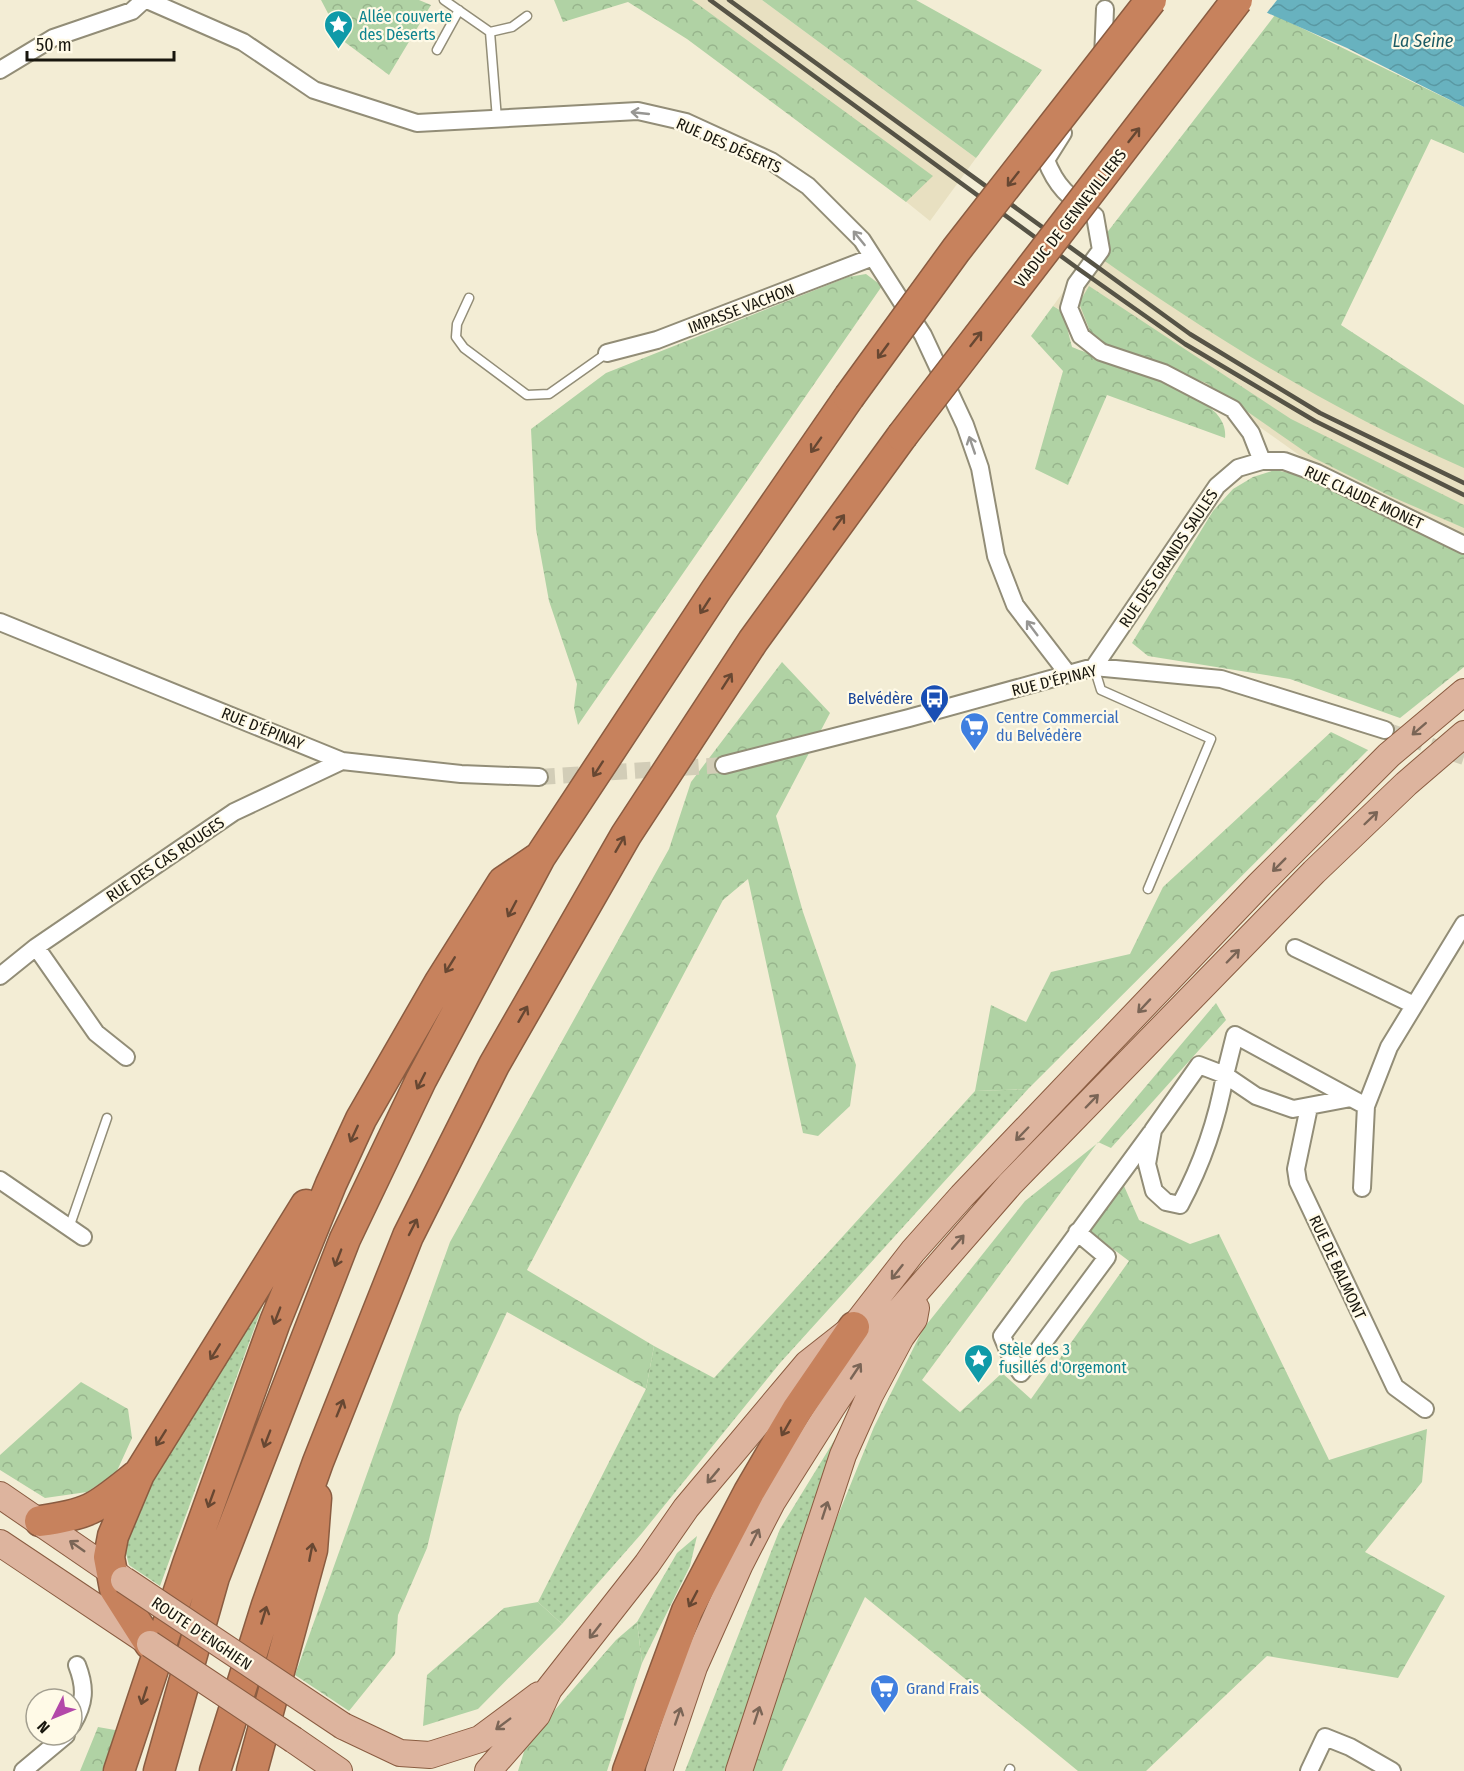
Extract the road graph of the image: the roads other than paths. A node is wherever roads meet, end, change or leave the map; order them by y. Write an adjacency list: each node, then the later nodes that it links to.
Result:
1 (146, 0): 10 (street); 11 (street, RUE DES DÉSERTS)
2 (444, 0): 6 (lane)
3 (1151, 0): 26 (highway, one-way to 26, bridge)
4 (1237, 0): 47 (highway, VIADUC DE GENNEVILLIERS, one-way to 4, bridge)
5 (1105, 9): 15 (street)
6 (459, 10): 8 (lane); 9 (lane)
7 (527, 16): 8 (lane)
8 (490, 32): 11 (lane)
9 (437, 50)
10 (0, 70)
11 (497, 119): 12 (street, RUE DES DÉSERTS, one-way to 11)
12 (873, 257): 14 (street, IMPASSE VACHON); 19 (street, RUE DES DÉSERTS, one-way to 12)
13 (470, 298): 14 (lane)
14 (607, 353)
15 (1262, 461): 16 (street, RUE CLAUDE MONET); 18 (street, RUE DES GRANDS SAULES)
16 (1464, 545)
17 (0, 622): 23 (street, RUE D'ÉPINAY)
18 (1094, 667): 19 (street, RUE D'ÉPINAY); 21 (street, RUE D'ÉPINAY); 27 (lane)
19 (1068, 674): 24 (street, RUE D'ÉPINAY)
20 (1464, 692): 45 (main road, one-way to 45)
21 (1385, 730)
22 (1464, 734): 44 (main road, one-way to 22)
23 (342, 761): 25 (street, RUE D'ÉPINAY); 29 (street, RUE DES CAS ROUGES)
24 (724, 765)
25 (539, 777)
26 (540, 857): 40 (highway, one-way to 40); 62 (highway, one-way to 62)
27 (1148, 889)
28 (1464, 924): 32 (street)
29 (36, 947): 31 (street, RUE DES CAS ROUGES); 33 (street)
30 (1295, 948): 32 (street)
31 (0, 976)
32 (1414, 1005): 35 (street)
33 (126, 1057)
34 (1225, 1075): 35 (street); 36 (street); 38 (street); 38 (street)
35 (1358, 1102): 36 (street); 41 (street)
36 (1309, 1107): 46 (street, RUE DE BALMONT)
37 (107, 1118): 42 (lane)
38 (1154, 1130): 43 (street)
39 (0, 1180): 42 (street)
40 (331, 1184): 48 (highway, one-way to 48); 61 (highway, one-way to 61)
41 (1362, 1188)
42 (76, 1232)
43 (1077, 1232): 43 (street)
44 (920, 1287): 68 (main road, one-way to 44); 69 (main road, one-way to 44)
45 (854, 1327): 56 (main road, one-way to 56); 67 (highway, one-way to 67)
46 (1425, 1409)
47 (318, 1462): 63 (highway, VIADUC DE GENNEVILLIERS, one-way to 47); 64 (highway, one-way to 47)
48 (139, 1474): 50 (highway); 52 (highway)
49 (0, 1495): 50 (main road, ROUTE D'ENGHIEN)
50 (40, 1521): 52 (main road, ROUTE D'ENGHIEN, one-way to 50)
51 (0, 1543): 52 (main road, ROUTE D'ENGHIEN)
52 (117, 1592): 53 (highway); 57 (main road, ROUTE D'ENGHIEN, bridge)
53 (150, 1644): 59 (main road, bridge)
54 (77, 1665): 55 (street)
55 (83, 1687)
56 (549, 1689): 57 (main road, one-way to 57); 66 (main road)
57 (343, 1726): 65 (main road, ROUTE D'ENGHIEN)
58 (52, 1747): 60 (street)
59 (334, 1767)
60 (23, 1771)
61 (119, 1771)
62 (159, 1771)
63 (215, 1771)
64 (252, 1771)
65 (404, 1771)
66 (488, 1771)
67 (627, 1771)
68 (659, 1771)
69 (739, 1771)
70 (1309, 1771): 71 (street)
71 (1392, 1771)

